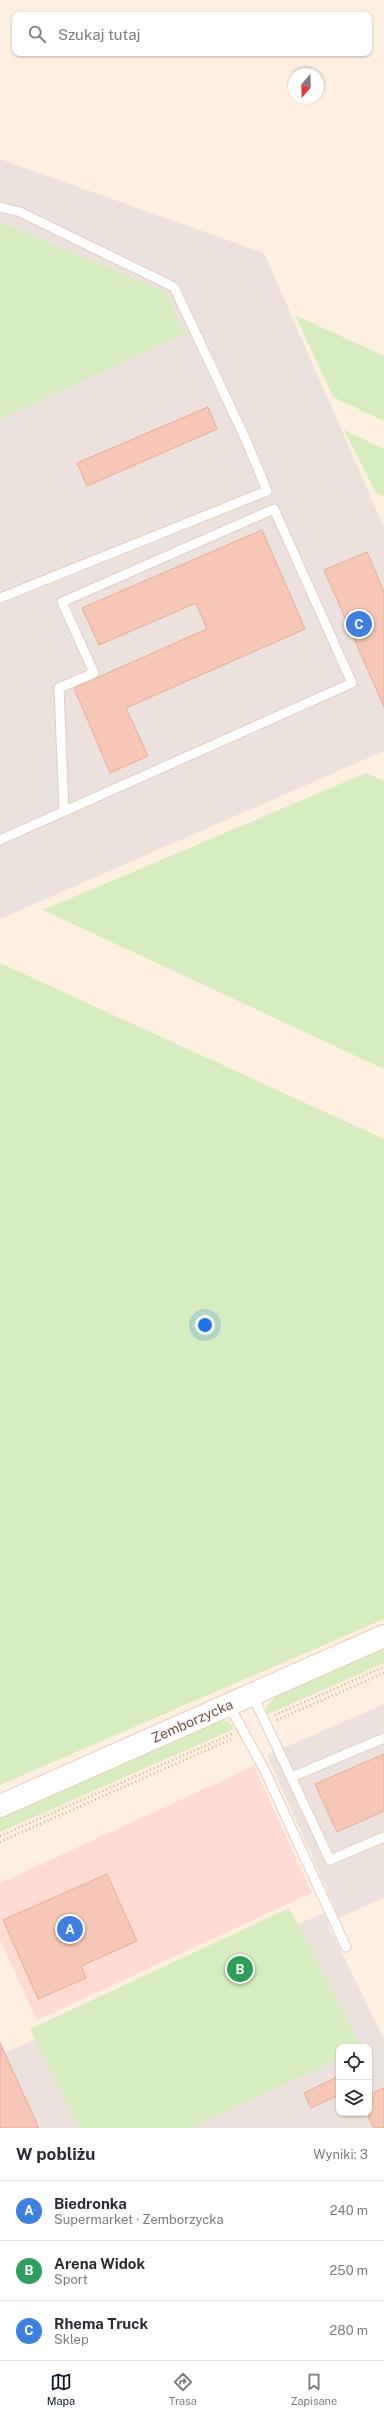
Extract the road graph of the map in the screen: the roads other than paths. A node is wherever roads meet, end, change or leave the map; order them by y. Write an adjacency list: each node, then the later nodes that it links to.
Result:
1 (0, 207): 2 (lane)
2 (0, 598)
3 (64, 811): 3 (lane); 4 (lane)
4 (0, 840)
5 (384, 1636): 6 (street, Zemborzycka)
6 (252, 1694): 7 (street, Zemborzycka); 9 (lane)
7 (229, 1705): 10 (street, Zemborzycka); 12 (lane)
8 (384, 1738): 9 (lane)
9 (292, 1777): 11 (lane)
10 (0, 1806)
11 (384, 1837)
12 (346, 1947)

